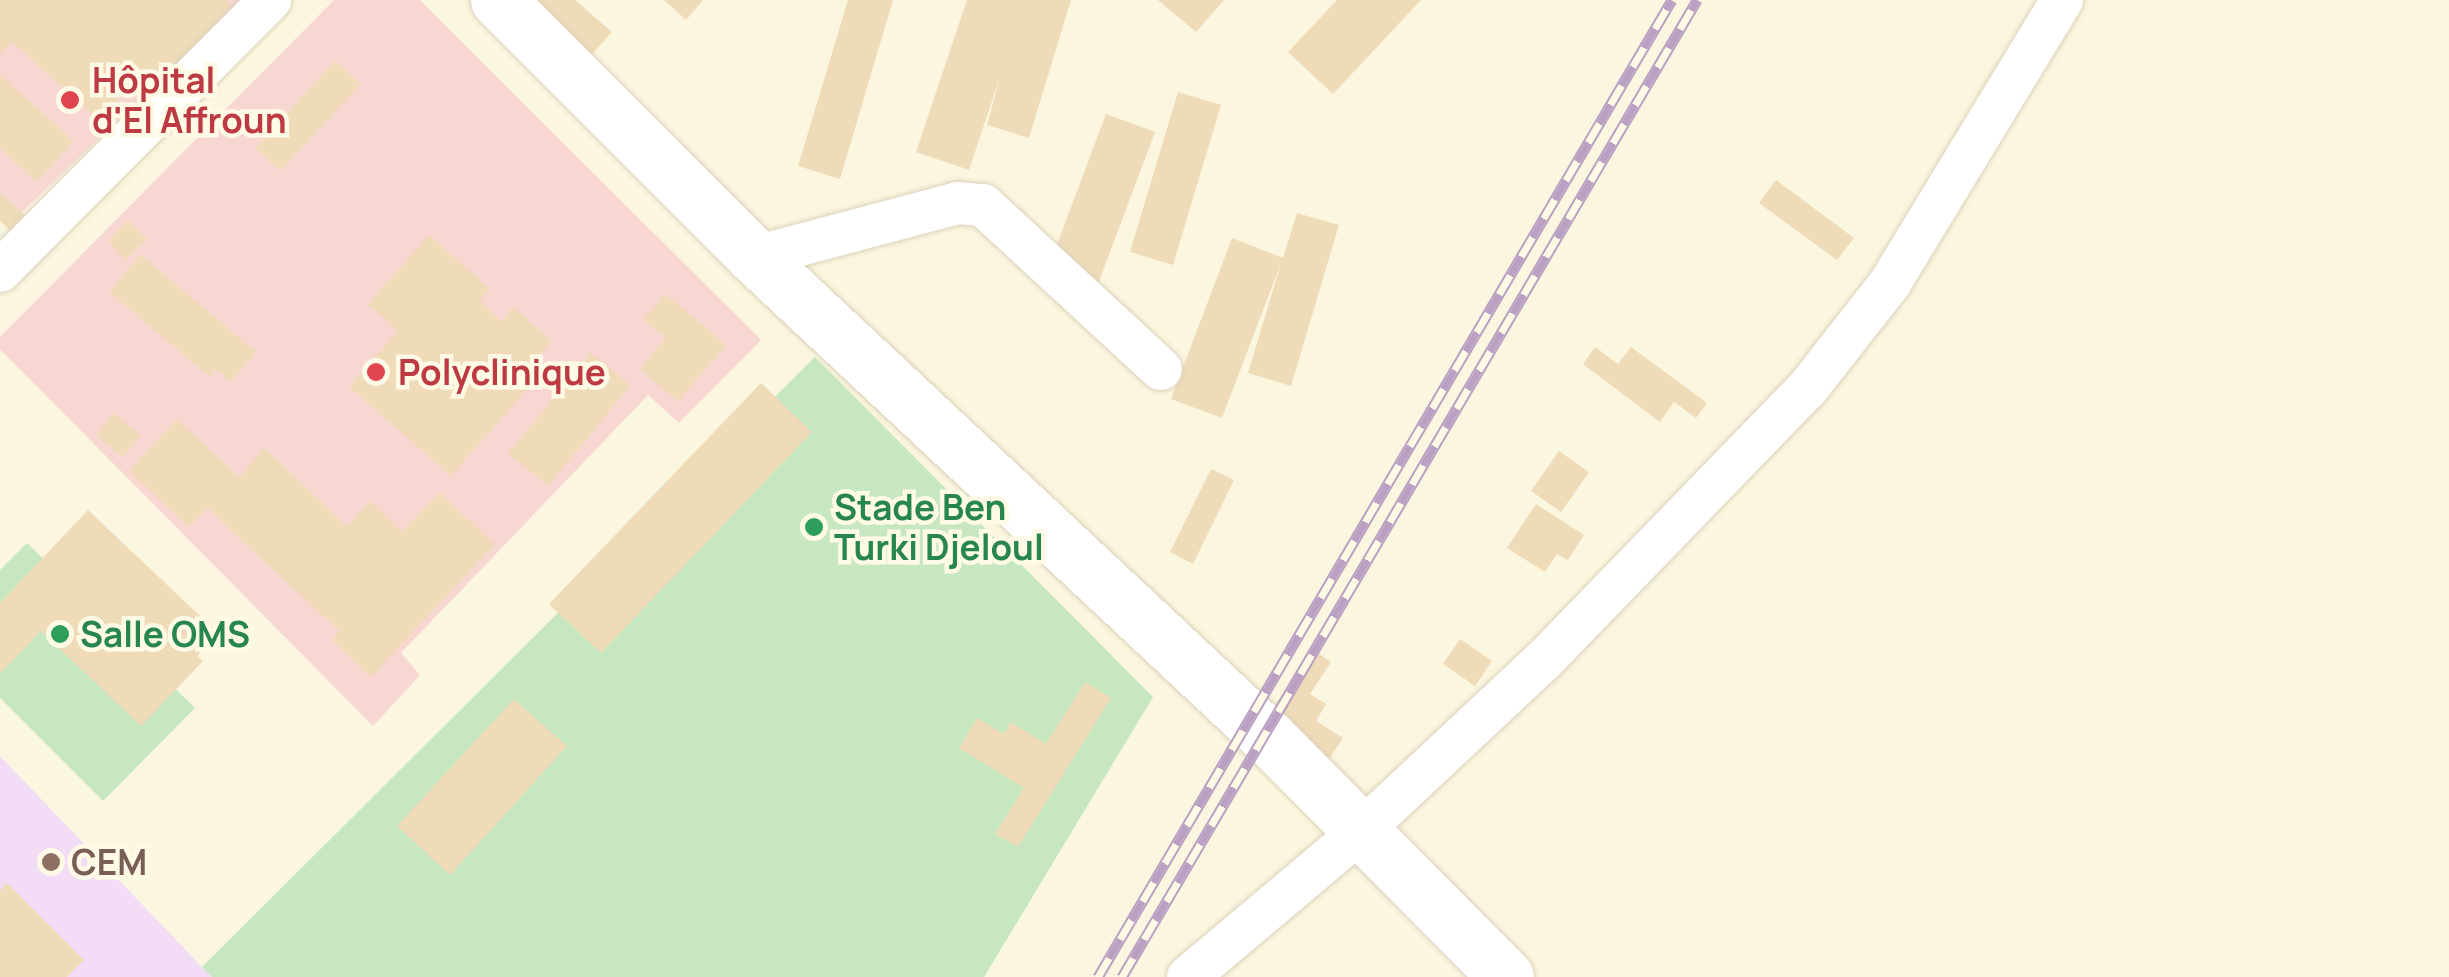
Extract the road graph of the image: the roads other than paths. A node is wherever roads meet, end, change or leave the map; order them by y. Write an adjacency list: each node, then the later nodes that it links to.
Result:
1 (270, 0): 5 (street)
2 (498, 0): 4 (main road)
3 (2062, 0): 7 (street)
4 (755, 256): 6 (street); 7 (main road)
5 (0, 271)
6 (1161, 368)
7 (1360, 832): 8 (street); 9 (main road)
8 (1188, 977)
9 (1506, 977)

